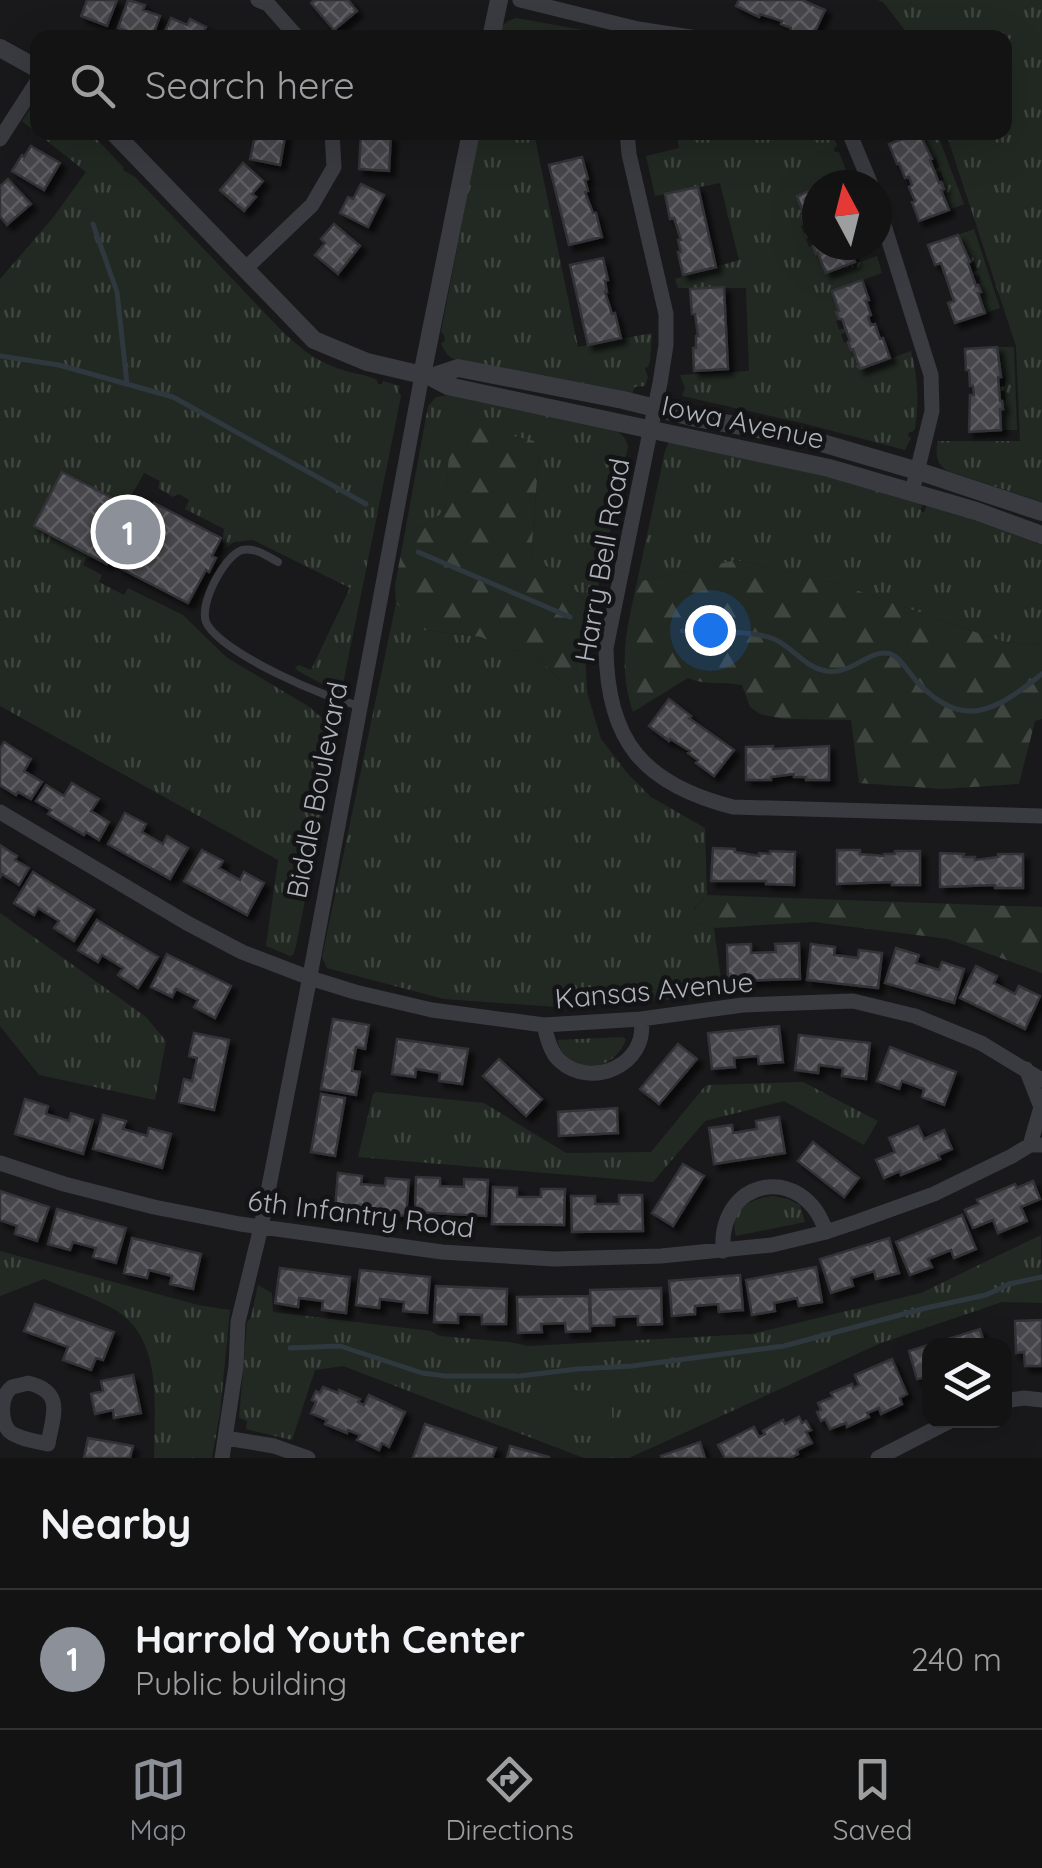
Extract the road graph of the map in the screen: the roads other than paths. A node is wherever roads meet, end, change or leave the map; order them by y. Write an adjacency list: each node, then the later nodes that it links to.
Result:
1 (258, 0): 4 (street)
2 (499, 0): 5 (street)
3 (520, 0): 6 (street)
4 (291, 30)
5 (493, 30)
6 (621, 30)
7 (0, 48): 8 (street)
8 (30, 65)
9 (30, 92): 10 (street)
10 (0, 138)
11 (121, 140): 18 (street, Iowa Avenue)
12 (332, 140): 18 (street)
13 (470, 140): 19 (street, Biddle Boulevard)
14 (627, 140): 20 (street, Harry Bell Road)
15 (852, 140): 16 (street)
16 (865, 170)
17 (892, 250): 22 (street)
18 (245, 268): 19 (street, Iowa Avenue)
19 (426, 376): 20 (street, Iowa Avenue); 21 (street, Iowa Avenue); 27 (street, Biddle Boulevard)
20 (655, 407): 21 (street, Harry Bell Road); 22 (street, Iowa Avenue)
21 (650, 431): 23 (street, Iowa Avenue); 29 (street, Harry Bell Road)
22 (918, 471): 23 (street); 24 (street, Iowa Avenue)
23 (912, 492): 25 (street, Iowa Avenue)
24 (1042, 512)
25 (1042, 535)
26 (278, 562): 27 (lane)
27 (362, 706): 30 (street, Biddle Boulevard)
28 (0, 812): 30 (street, Kansas Avenue)
29 (1042, 816)
30 (310, 978): 32 (street, Kansas Avenue); 37 (street, Biddle Boulevard)
31 (641, 1019): 32 (street, Kansas Avenue); 32 (street); 33 (street, Kansas Avenue)
32 (544, 1024)
33 (1026, 1069): 34 (street, Kansas Avenue); 35 (street, 6th Infantry Road)
34 (1042, 1080)
35 (1036, 1145): 38 (street, 6th Infantry Road)
36 (0, 1163): 37 (street, 6th Infantry Road)
37 (261, 1227): 39 (street, 6th Infantry Road); 43 (street, Biddle Boulevard)
38 (826, 1232): 39 (street, 6th Infantry Road); 39 (street)
39 (722, 1251)
40 (1012, 1400): 41 (street)
41 (1042, 1400)
42 (936, 1428): 46 (street)
43 (226, 1438): 44 (street, Biddle Boulevard); 45 (street)
44 (222, 1458)
45 (308, 1458)
46 (878, 1458)

